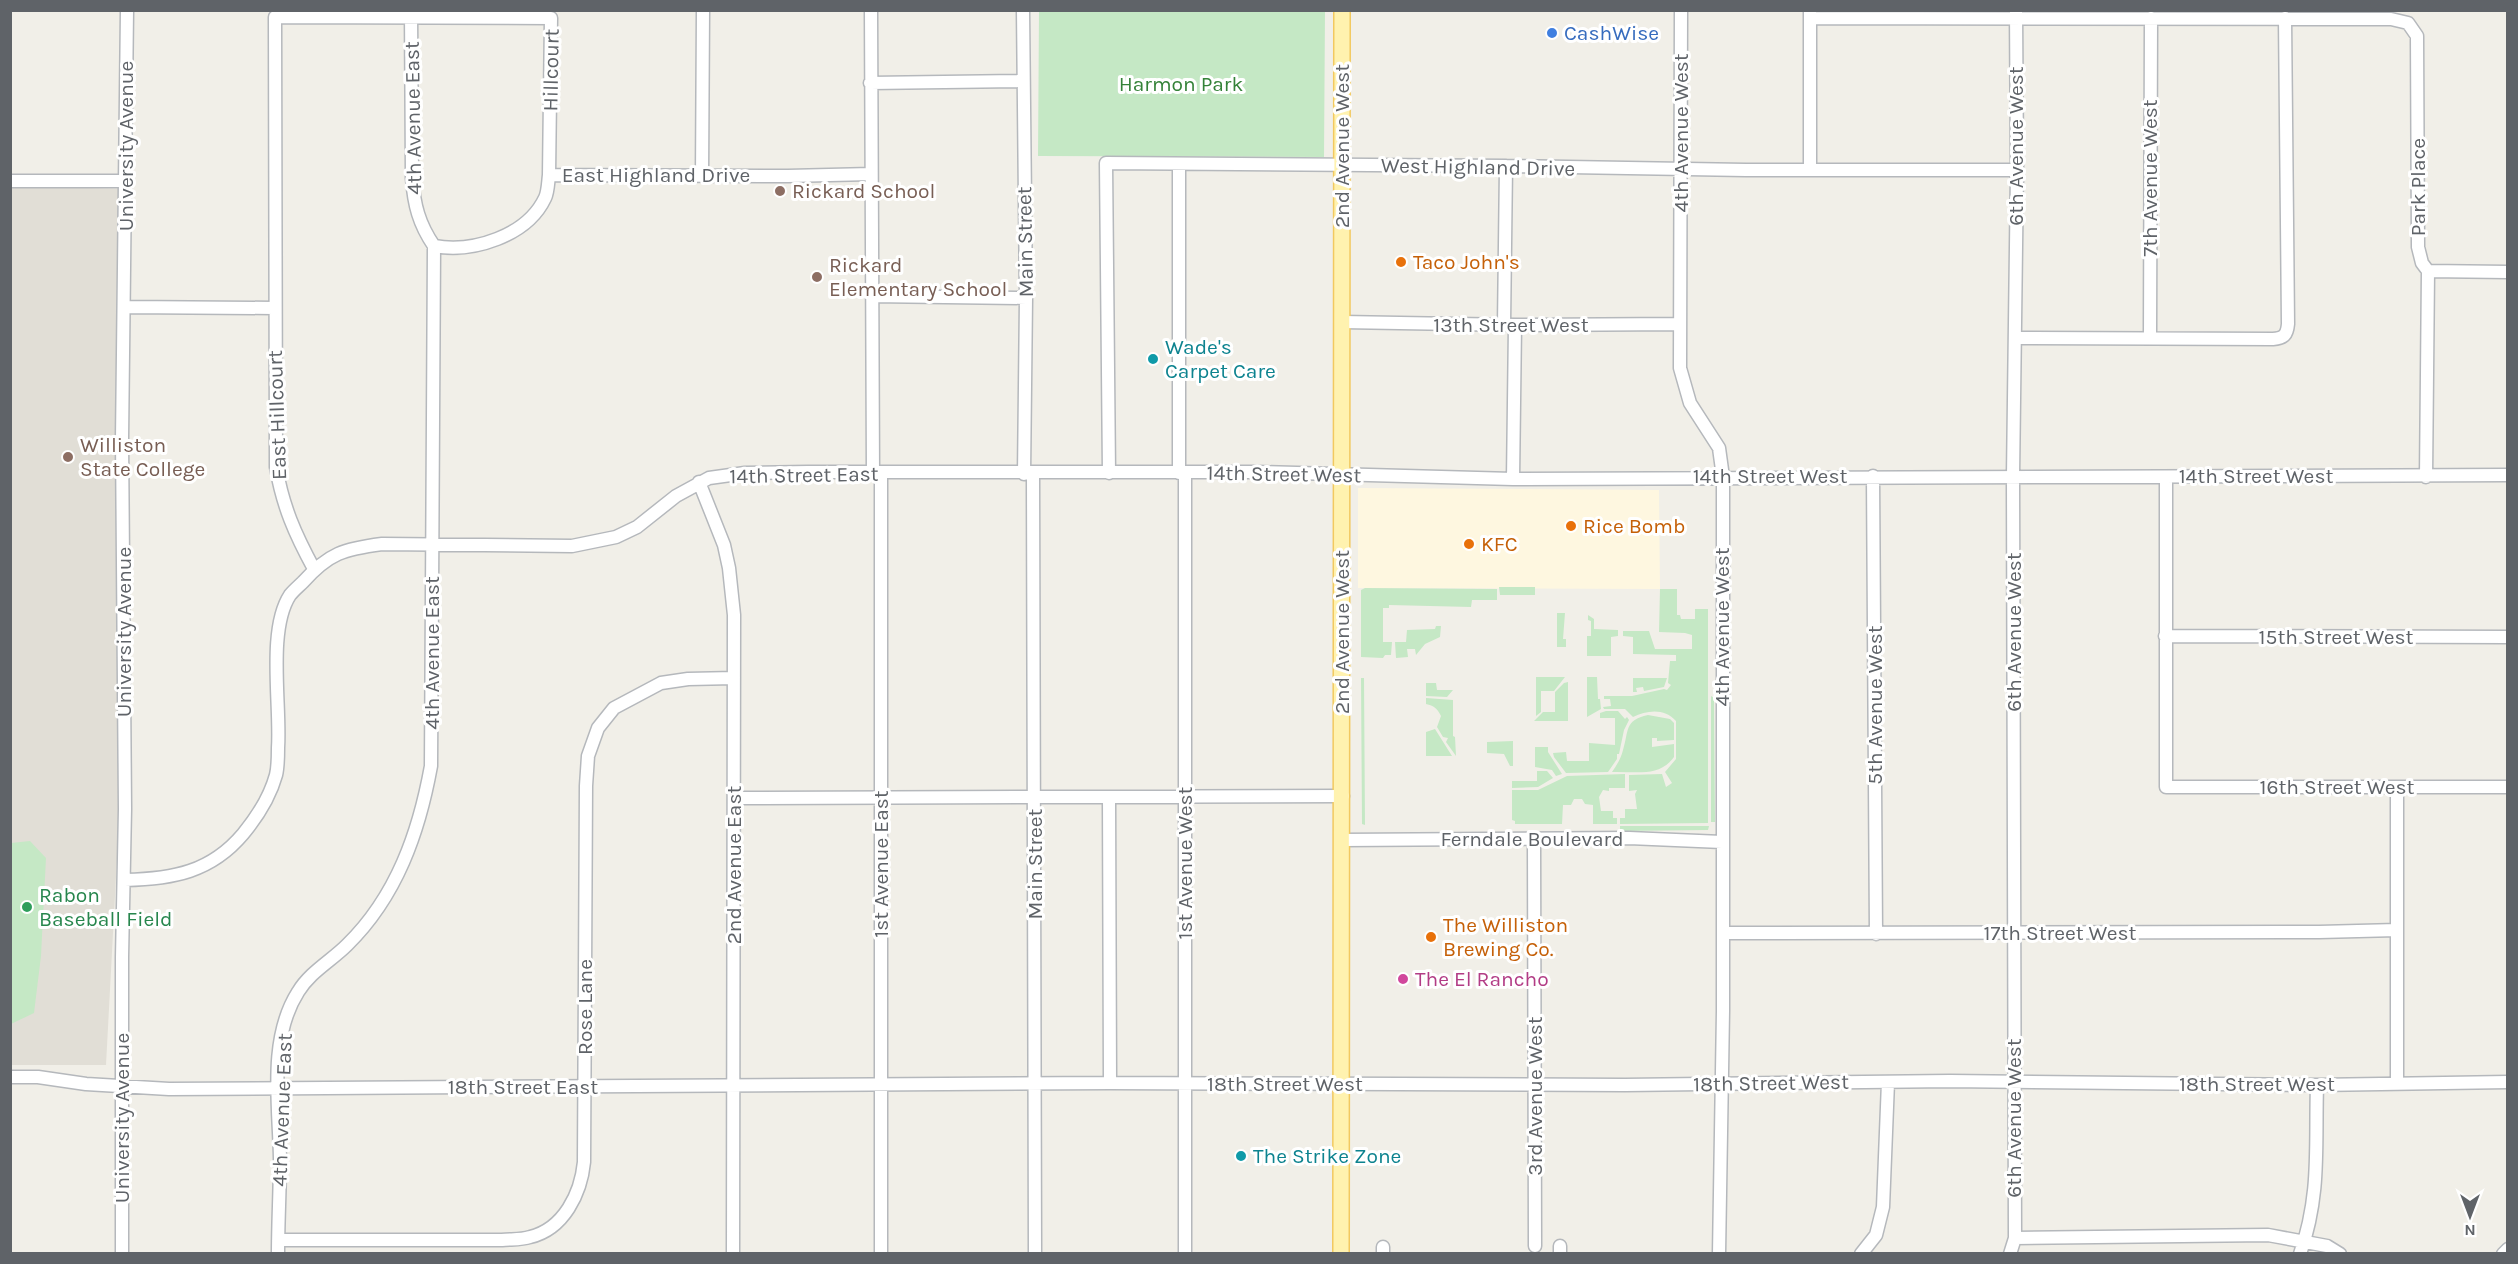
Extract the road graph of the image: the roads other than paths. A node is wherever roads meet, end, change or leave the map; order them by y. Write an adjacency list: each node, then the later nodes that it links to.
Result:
1 (127, 10): 24 (street, University Avenue)
2 (703, 10): 23 (street)
3 (871, 10): 14 (street, 1st Avenue East)
4 (1023, 10): 13 (street, Main Street)
5 (1342, 10): 16 (main road, 2nd Avenue West)
6 (1681, 10): 18 (street, 4th Avenue West)
7 (411, 14): 10 (street, Hillcourt); 22 (street, Hillcourt); 26 (street, 4th Avenue East)
8 (1810, 14): 9 (street); 20 (street)
9 (2016, 14): 11 (street); 19 (street, 6th Avenue West)
10 (275, 17): 32 (street, East Hillcourt)
11 (2151, 18): 12 (street); 36 (street, 7th Avenue West)
12 (2285, 18): 27 (street, Park Place); 36 (street)
13 (1023, 81): 14 (street); 30 (street, Main Street)
14 (870, 83): 21 (street, 1st Avenue East)
15 (1179, 165): 16 (street, West Highland Drive); 38 (street, West Highland Drive); 39 (street, 1st Avenue West)
16 (1342, 166): 17 (street, West Highland Drive); 33 (main road, 2nd Avenue West)
17 (1506, 166): 18 (street, West Highland Drive); 35 (street)
18 (1682, 170): 20 (street, West Highland Drive); 34 (street, 4th Avenue West)
19 (2017, 170): 20 (street, West Highland Drive); 37 (street, 6th Avenue West)
20 (1810, 171)
21 (871, 174): 23 (street, East Highland Drive); 29 (street, 1st Avenue East)
22 (549, 175): 23 (street, East Highland Drive); 26 (street, Hillcourt)
23 (702, 176)
24 (125, 181): 25 (street); 31 (street, University Avenue)
25 (10, 182)
26 (434, 246): 51 (street, 4th Avenue East)
27 (2428, 271): 28 (street); 48 (street)
28 (2508, 272)
29 (872, 296): 30 (street); 40 (street, 1st Avenue East)
30 (1026, 298): 41 (street, Main Street)
31 (125, 307): 32 (street); 67 (street, University Avenue)
32 (274, 308): 52 (street, East Hillcourt)
33 (1342, 322): 35 (street, 13th Street West); 42 (main road, 2nd Avenue West)
34 (1680, 324): 35 (street, 13th Street West); 46 (street, 4th Avenue West)
35 (1509, 325): 49 (street)
36 (2150, 337): 37 (street)
37 (2015, 338): 45 (street, 6th Avenue West)
38 (1109, 473): 39 (street, 14th Street West); 41 (street, 14th Street West)
39 (1182, 473): 42 (street, 14th Street West); 61 (street, 1st Avenue West)
40 (877, 474): 41 (street, 14th Street East); 50 (street, 14th Street East); 63 (street, 1st Avenue East)
41 (1028, 474): 59 (street, Main Street)
42 (1342, 474): 49 (street, 14th Street West); 58 (main road, 2nd Avenue West)
43 (2508, 475): 48 (street, 14th Street West)
44 (1874, 476): 45 (street, 14th Street West); 46 (street, 14th Street West); 70 (street, 5th Avenue West)
45 (2013, 476): 47 (street, 14th Street West); 71 (street, 6th Avenue West)
46 (1723, 477): 49 (street, 14th Street West); 66 (street, 4th Avenue West)
47 (2166, 477): 48 (street, 14th Street West); 53 (street)
48 (2426, 477)
49 (1513, 479)
50 (699, 482): 51 (street, 14th Street East); 55 (street, 2nd Avenue East)
51 (432, 545): 52 (street, 14th Street East); 88 (street, 4th Avenue East)
52 (314, 569): 67 (street)
53 (2165, 636): 54 (street, 15th Street West); 56 (street, 16th Street West)
54 (2508, 637)
55 (734, 678): 62 (street, 2nd Avenue East); 86 (street, Rose Lane)
56 (2397, 787): 57 (street, 16th Street West); 68 (street)
57 (2508, 787)
58 (1343, 796): 61 (street); 65 (main road, 2nd Avenue West)
59 (1035, 797): 60 (street); 63 (street); 77 (street, Main Street)
60 (1109, 797): 61 (street); 76 (street)
61 (1185, 797): 78 (street, 1st Avenue West)
62 (735, 798): 63 (street); 87 (street, 2nd Avenue East)
63 (881, 798): 82 (street, 1st Avenue East)
64 (1534, 839): 65 (street, Ferndale Boulevard); 66 (street, Ferndale Boulevard); 83 (street, 3rd Avenue West)
65 (1342, 840): 79 (main road, 2nd Avenue West)
66 (1722, 842): 69 (street, 4th Avenue West)
67 (125, 880): 85 (street, University Avenue)
68 (2397, 930): 71 (street, 17th Street West); 81 (street)
69 (1723, 933): 70 (street, 17th Street West); 80 (street, 4th Avenue West)
70 (1876, 934): 71 (street, 17th Street West)
71 (2015, 934): 74 (street, 6th Avenue West)
72 (10, 1077): 85 (street, 18th Street East)
73 (1888, 1082): 74 (street, 18th Street West); 80 (street, 18th Street West); 102 (street)
74 (2014, 1082): 84 (street, 18th Street West); 89 (street, 6th Avenue West)
75 (2508, 1082): 81 (street, 18th Street West)
76 (1110, 1083): 77 (street, 18th Street West); 78 (street, 18th Street West)
77 (1035, 1084): 82 (street, 18th Street East); 98 (street, Main Street)
78 (1185, 1084): 79 (street, 18th Street West); 99 (street, 1st Avenue West)
79 (1342, 1084): 83 (street, 18th Street West); 100 (main road, 2nd Avenue West)
80 (1722, 1084): 83 (street, 18th Street West); 101 (street, 4th Avenue West)
81 (2397, 1084): 84 (street, 18th Street West)
82 (881, 1085): 87 (street, 18th Street East); 97 (street, 1st Avenue East)
83 (1535, 1085): 91 (street, 3rd Avenue West)
84 (2316, 1085): 92 (street)
85 (122, 1086): 88 (street, 18th Street East); 94 (street, University Avenue)
86 (585, 1087): 87 (street, 18th Street East); 88 (street, 18th Street East); 90 (street, Rose Lane)
87 (734, 1087): 96 (street, 2nd Avenue East)
88 (279, 1088): 90 (street, 4th Avenue East)
89 (2015, 1238): 92 (street); 103 (street, 6th Avenue West)
90 (278, 1240): 95 (street, 4th Avenue East)
91 (1535, 1246)
92 (2302, 1248): 104 (street)
93 (2508, 1249): 105 (street)
94 (122, 1254)
95 (278, 1254)
96 (733, 1254)
97 (881, 1254)
98 (1035, 1254)
99 (1185, 1254)
100 (1341, 1254)
101 (1719, 1254)
102 (1861, 1254)
103 (2010, 1254)
104 (2340, 1254)
105 (2503, 1254)

